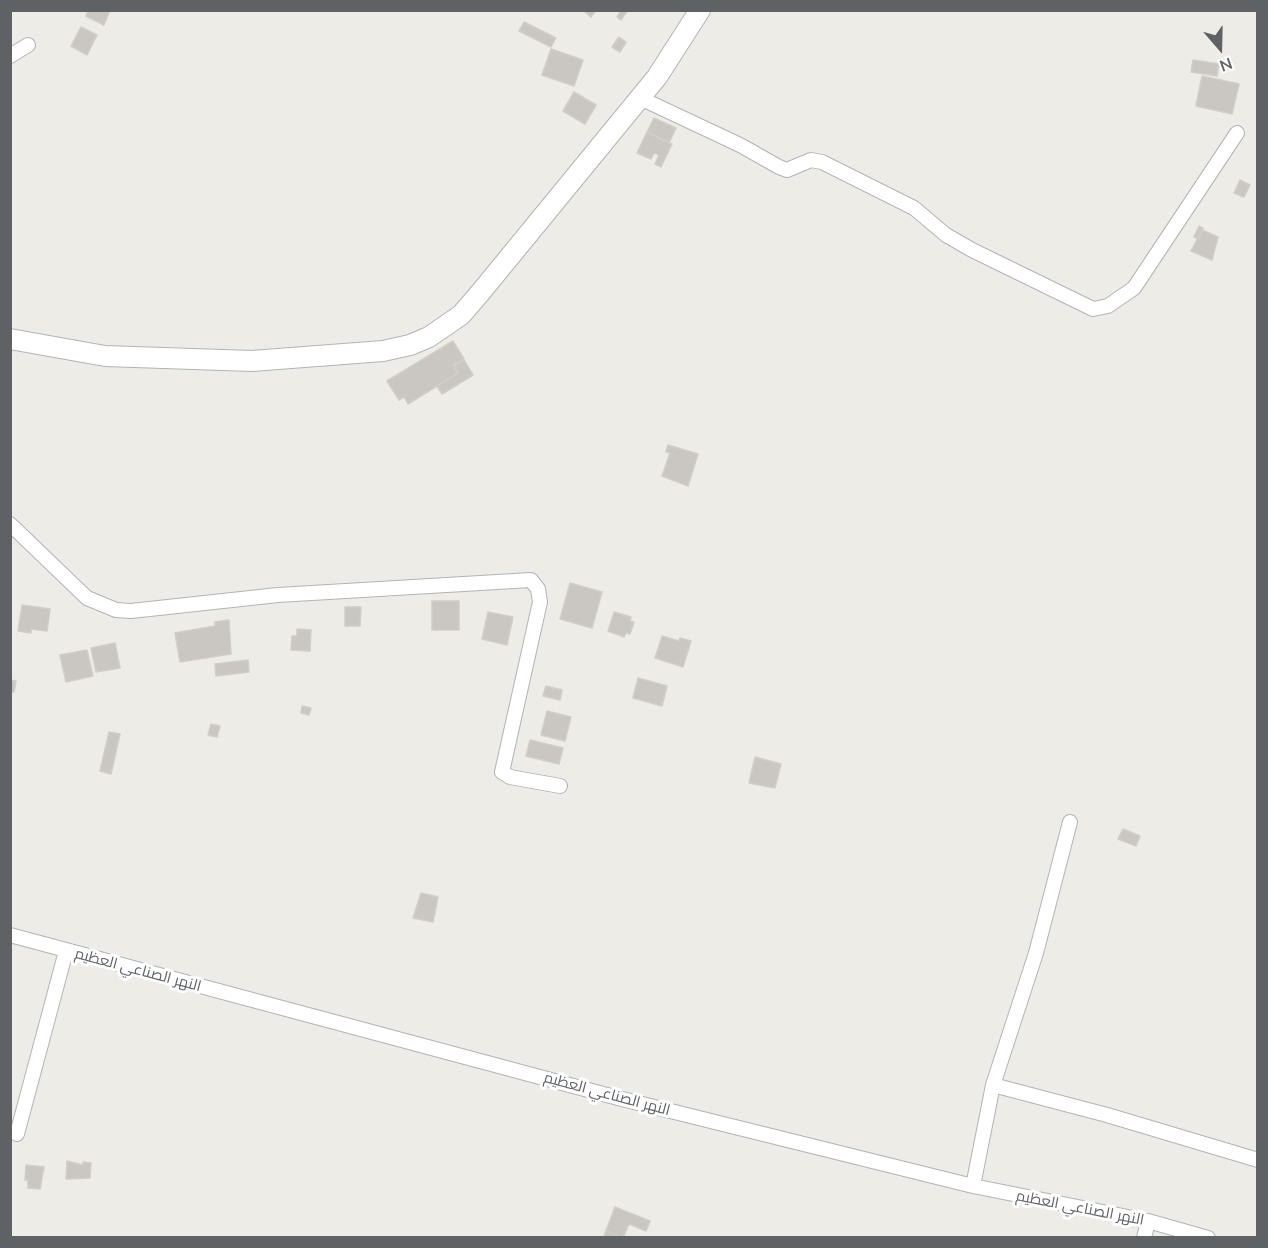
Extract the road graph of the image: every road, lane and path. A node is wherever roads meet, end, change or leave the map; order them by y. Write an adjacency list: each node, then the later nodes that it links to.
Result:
1 (700, 10): 4 (street)
2 (28, 45): 3 (street)
3 (10, 56)
4 (640, 98): 5 (street); 6 (street)
5 (1237, 133)
6 (10, 339)
7 (10, 524): 8 (street)
8 (560, 786)
9 (1070, 822): 12 (street)
10 (10, 935): 11 (street, النهر الصناعي العظيم)
11 (66, 951): 13 (street); 15 (street, النهر الصناعي العظيم)
12 (993, 1085): 14 (street); 15 (street)
13 (17, 1134)
14 (1257, 1160)
15 (973, 1186): 16 (street, النهر الصناعي العظيم)
16 (1148, 1221): 17 (street); 18 (street, النهر الصناعي العظيم)
17 (1144, 1238)
18 (1208, 1238)

